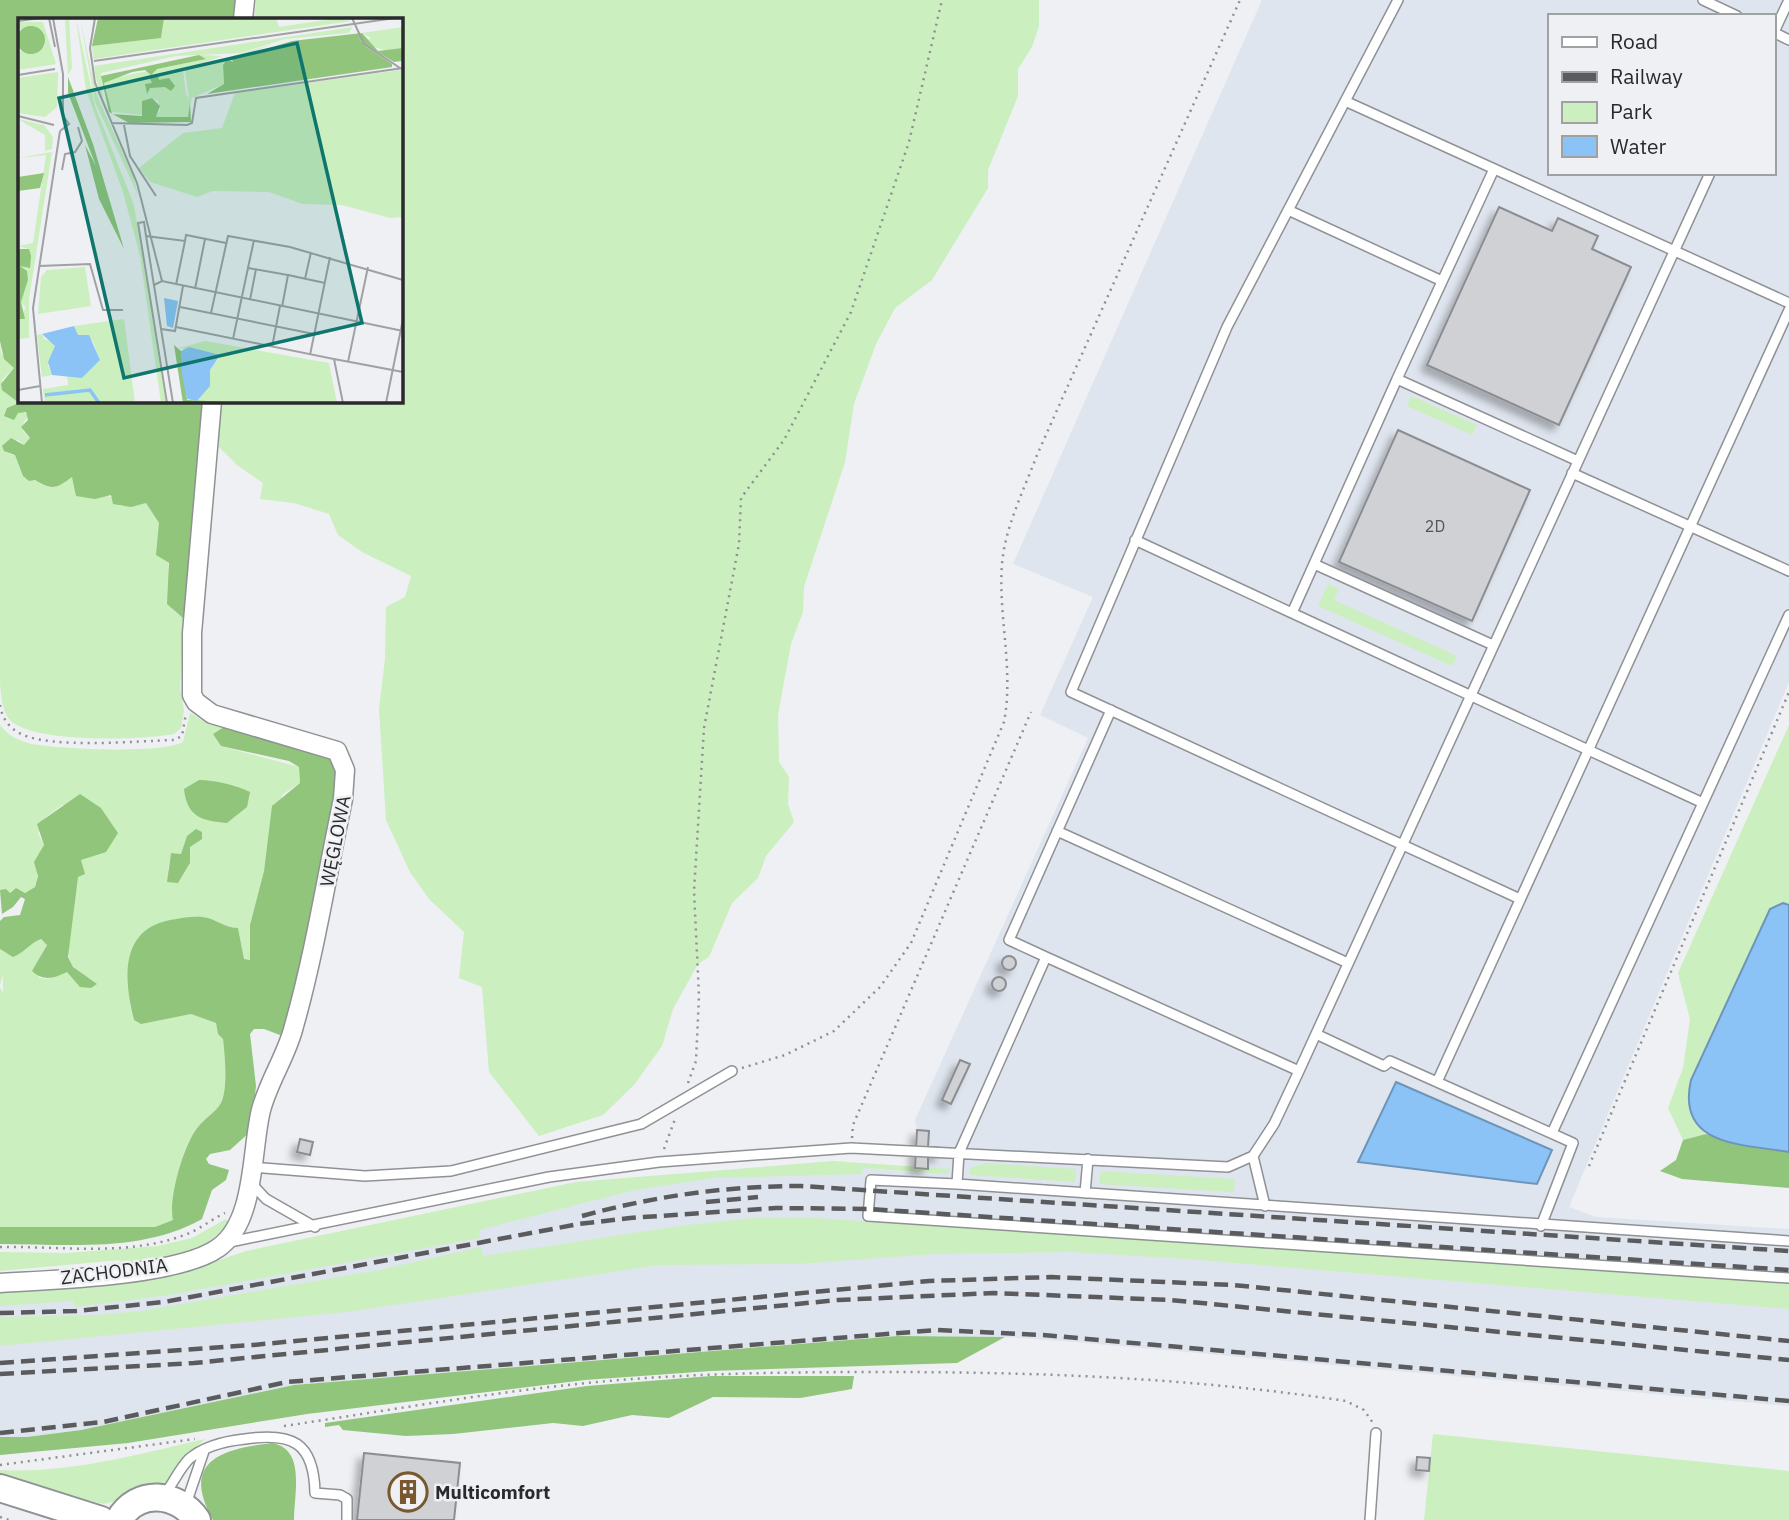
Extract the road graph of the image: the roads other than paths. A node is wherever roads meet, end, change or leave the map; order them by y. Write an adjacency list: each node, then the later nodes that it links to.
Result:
1 (245, 0): 6 (street)
2 (1398, 0): 8 (lane)
3 (1703, 0): 5 (lane)
4 (1789, 0): 7 (lane)
5 (1733, 14)
6 (243, 18)
7 (1775, 31)
8 (1345, 101): 9 (lane); 11 (lane)
9 (1494, 169): 12 (lane); 13 (lane)
10 (1709, 175): 12 (lane)
11 (1288, 210): 13 (lane); 21 (lane)
12 (1675, 252): 14 (lane); 18 (lane)
13 (1442, 281): 16 (lane)
14 (1789, 303)
15 (1789, 310): 20 (lane)
16 (1397, 379): 18 (lane); 22 (lane)
17 (212, 402): 44 (street, WĘGLOWA)
18 (1578, 461): 19 (lane)
19 (1572, 473): 20 (lane); 26 (lane)
20 (1690, 527): 23 (lane); 29 (lane)
21 (1135, 540): 24 (lane); 28 (lane)
22 (1314, 564): 24 (lane); 26 (lane)
23 (1789, 571)
24 (1293, 613): 27 (lane)
25 (1789, 615): 30 (lane)
26 (1493, 645): 27 (lane)
27 (1471, 694): 29 (lane); 32 (lane)
28 (1111, 710): 31 (lane); 32 (lane)
29 (1588, 750): 30 (lane); 33 (lane)
30 (1703, 803): 40 (lane)
31 (1057, 831): 34 (lane); 35 (lane)
32 (1402, 845): 33 (lane); 35 (lane)
33 (1520, 899): 39 (lane)
34 (1046, 957): 37 (lane); 41 (lane)
35 (1348, 963): 36 (lane)
36 (1316, 1034): 37 (lane); 39 (lane)
37 (1299, 1071): 42 (lane)
38 (732, 1072): 44 (lane)
39 (1437, 1082): 40 (lane)
40 (1552, 1133): 48 (lane)
41 (959, 1153): 43 (lane); 45 (lane); 49 (lane)
42 (1253, 1156): 43 (lane); 47 (lane)
43 (1088, 1159): 46 (lane)
44 (252, 1175): 49 (lane); 51 (street, WĘGLOWA)
45 (957, 1184): 46 (lane); 52 (lane)
46 (1085, 1193): 47 (lane)
47 (1265, 1206): 48 (lane)
48 (1541, 1226): 50 (lane)
49 (315, 1227): 51 (lane)
50 (1789, 1241)
51 (224, 1243): 53 (street, ZACHODNIA)
52 (1789, 1278)
53 (0, 1283)
54 (1376, 1433): 61 (lane)
55 (205, 1450): 57 (lane); 57 (lane); 60 (lane)
56 (0, 1488): 58 (street)
57 (181, 1508): 59 (street)
58 (101, 1520)
59 (119, 1520)
60 (347, 1520)
61 (1370, 1520)

